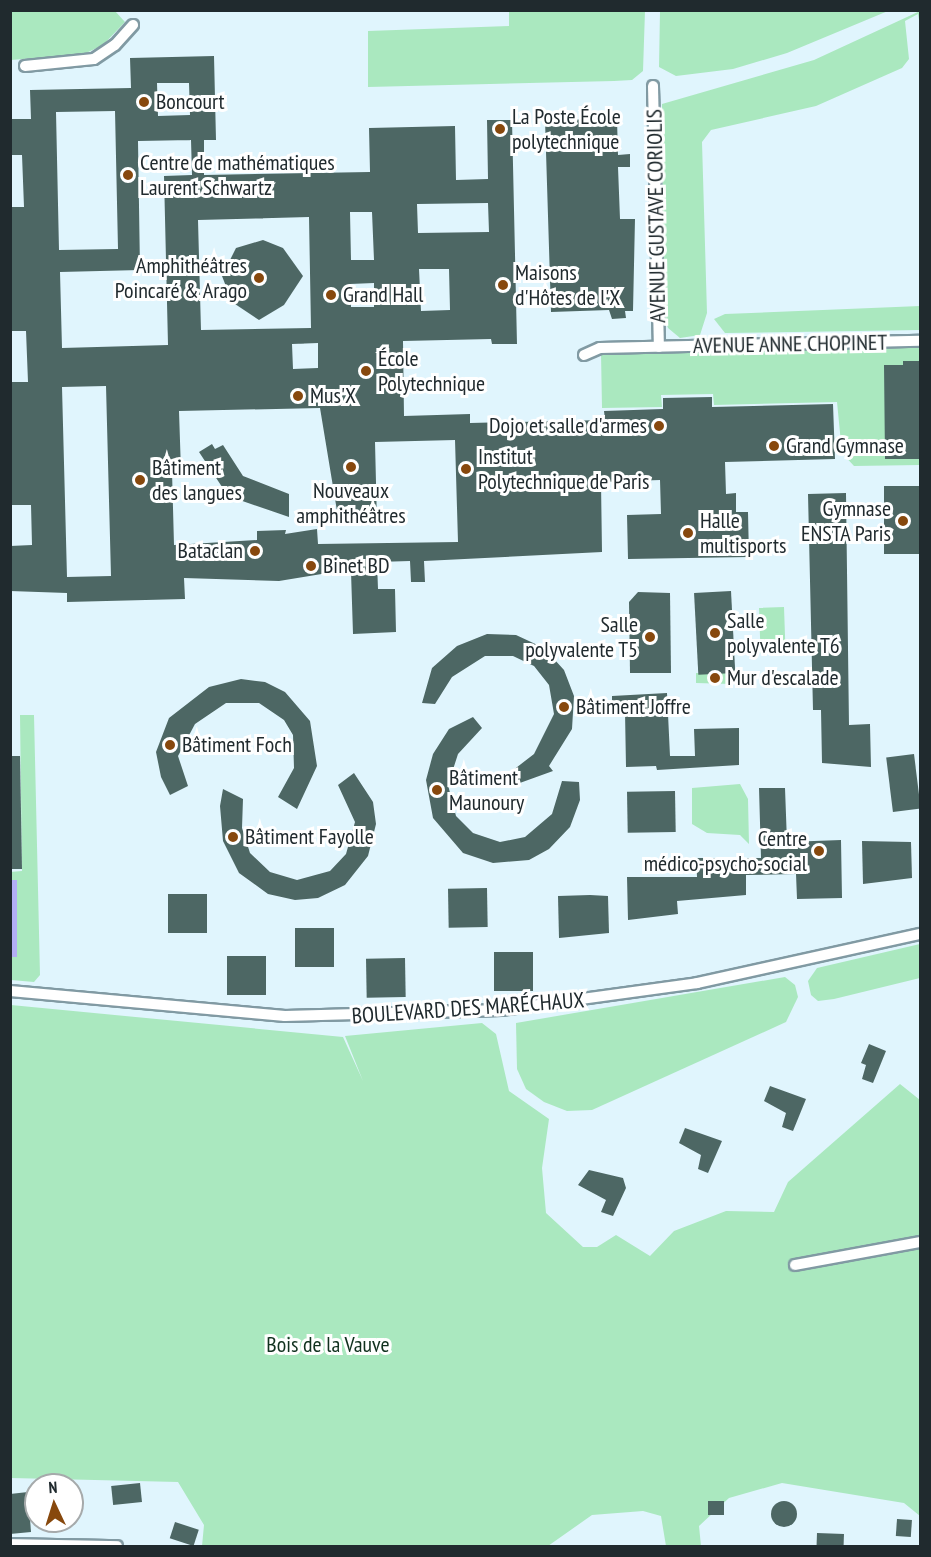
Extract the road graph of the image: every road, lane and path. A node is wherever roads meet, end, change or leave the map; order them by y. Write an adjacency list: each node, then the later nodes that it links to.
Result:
1 (133, 25): 2 (street)
2 (25, 66)
3 (653, 86): 5 (street, AVENUE GUSTAVE CORIOLIS)
4 (921, 341): 5 (street, AVENUE ANNE CHOPINET)
5 (659, 347): 6 (street, AVENUE ANNE CHOPINET)
6 (584, 356)
7 (921, 934): 8 (street, BOULEVARD DES MARÉCHAUX)
8 (10, 991)
9 (921, 1242): 10 (street)
10 (795, 1265)
11 (10, 1544): 12 (street)
12 (117, 1546)

